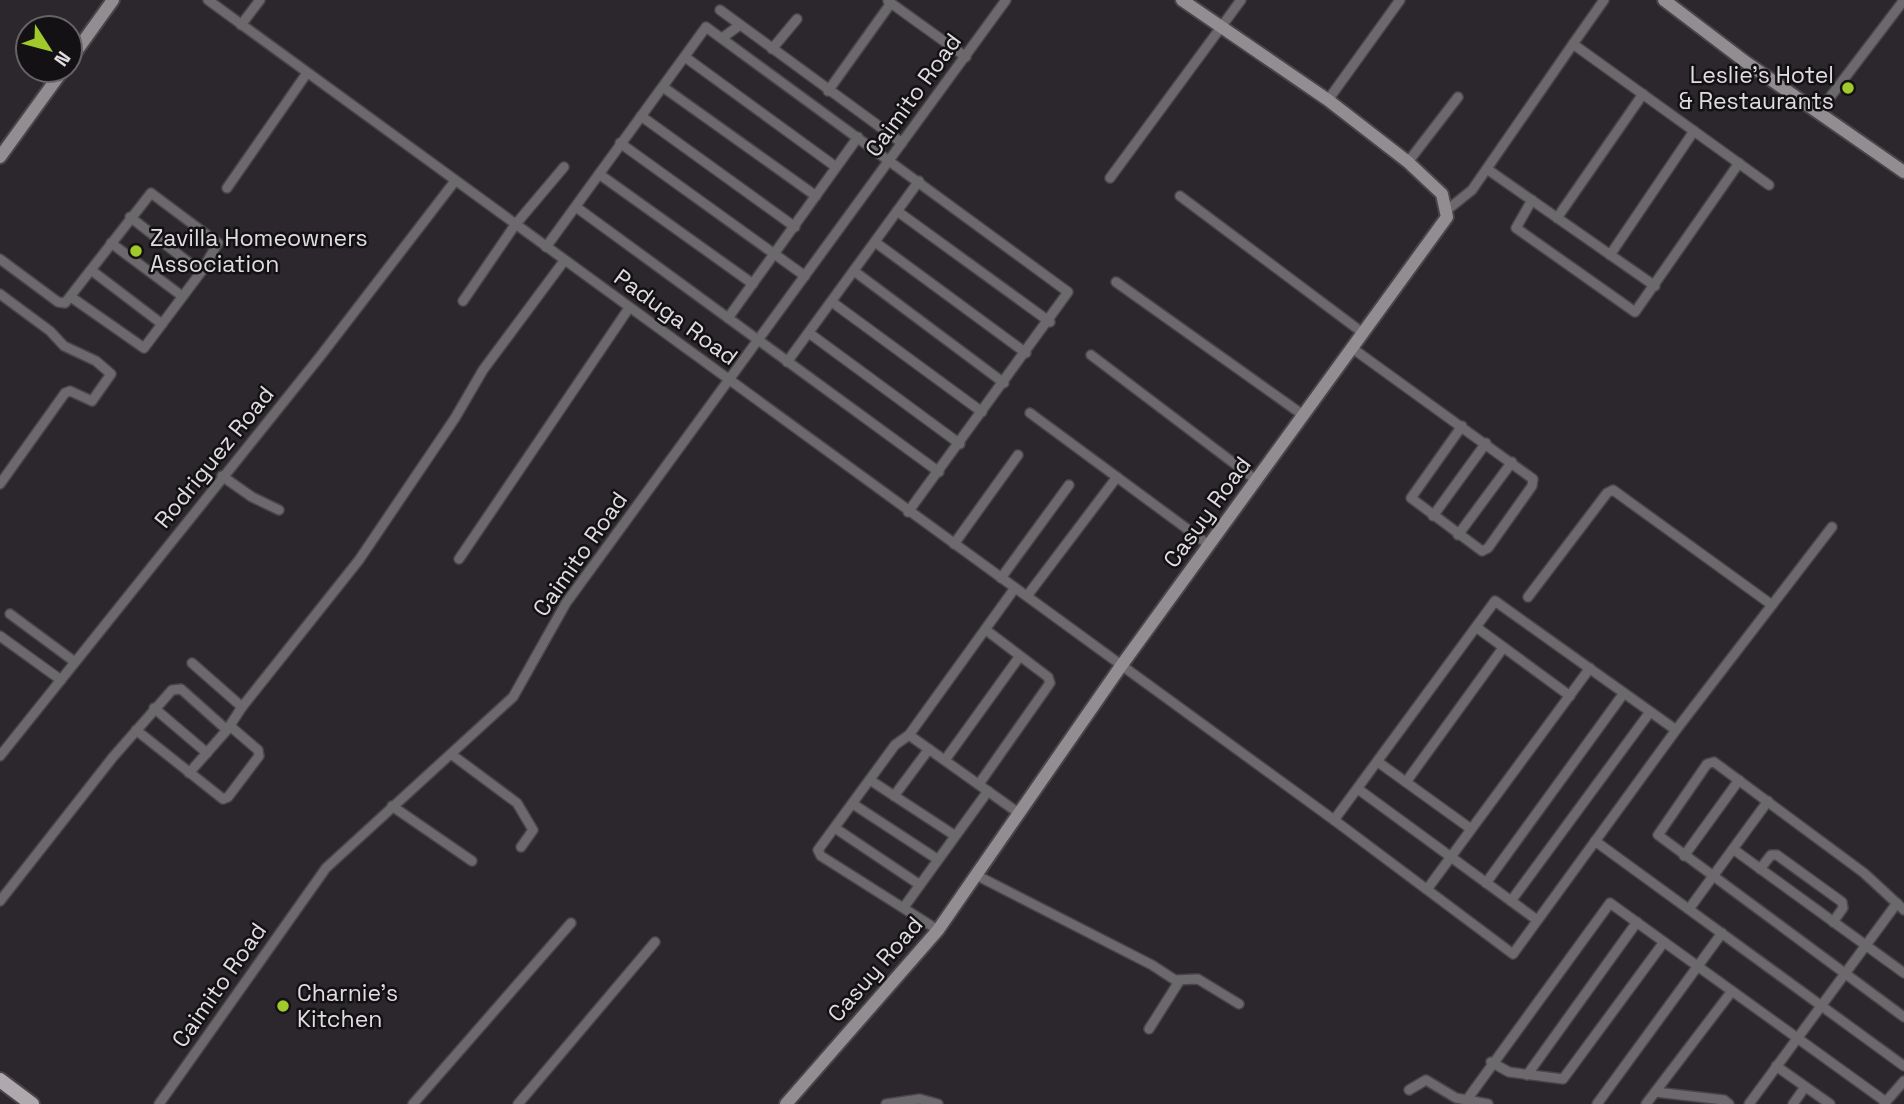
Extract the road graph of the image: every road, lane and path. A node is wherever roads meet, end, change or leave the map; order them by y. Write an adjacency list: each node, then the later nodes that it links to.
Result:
1 (113, 0): 18 (street)
2 (208, 0): 14 (street, Paduga Road)
3 (260, 0): 14 (street)
4 (1006, 0): 22 (street, Caimito Road)
5 (1182, 0): 16 (street)
6 (1241, 0): 16 (street)
7 (1400, 0): 29 (street)
8 (1604, 0): 19 (street)
9 (1664, 0): 30 (street)
10 (1904, 0): 30 (street)
11 (889, 1): 22 (street); 26 (street)
12 (720, 10): 15 (street)
13 (797, 19): 20 (street)
14 (241, 25): 23 (street, Paduga Road)
15 (740, 25): 17 (street); 20 (street)
16 (1220, 27): 29 (street); 45 (street)
17 (722, 38): 21 (street); 33 (street)
18 (84, 40)
19 (1573, 44): 27 (street); 42 (street)
20 (772, 48): 26 (street)
21 (685, 57): 25 (street); 41 (street)
22 (966, 57): 35 (street, Caimito Road)
23 (307, 73): 46 (street, Paduga Road); 49 (street)
24 (53, 84): 36 (street)
25 (663, 87): 31 (street); 50 (street)
26 (828, 91): 35 (street)
27 (1643, 94): 32 (street); 57 (street)
28 (1458, 97): 38 (street)
29 (1328, 100): 38 (street)
30 (1818, 113): 43 (street)
31 (641, 116): 34 (street); 59 (street)
32 (1695, 131): 39 (street); 63 (street)
33 (858, 137): 37 (street); 41 (street)
34 (620, 143): 44 (street); 64 (street)
35 (902, 143): 37 (street, Caimito Road)
36 (0, 157)
37 (890, 159): 47 (street); 70 (street, Caimito Road)
38 (1408, 162): 54 (street)
39 (1739, 163): 48 (street); 73 (street)
40 (564, 167): 58 (street)
41 (836, 167): 50 (street)
42 (1487, 169): 52 (street); 54 (street)
43 (1904, 172)
44 (599, 174): 53 (street); 72 (street)
45 (1110, 178)
46 (455, 181): 58 (street, Paduga Road); 101 (street, Rodriguez Road)
47 (919, 181): 55 (street); 81 (street)
48 (1769, 186)
49 (227, 188)
50 (816, 196): 59 (street)
51 (1180, 196): 84 (street)
52 (1532, 200): 57 (street); 73 (street)
53 (576, 206): 62 (street); 80 (street)
54 (1447, 210): 84 (street, Casuy Road)
55 (897, 211): 60 (street); 81 (street)
56 (130, 217): 61 (street); 69 (street); 69 (street)
57 (1557, 218): 63 (street)
58 (515, 225): 62 (street, Paduga Road); 77 (street)
59 (794, 227): 64 (street)
60 (875, 242): 68 (street); 87 (street)
61 (111, 243): 67 (street); 75 (street)
62 (546, 247): 66 (street, Paduga Road)
63 (1610, 255): 73 (street)
64 (774, 256): 70 (street); 72 (street)
65 (0, 259): 76 (street)
66 (564, 261): 79 (street, Paduga Road); 132 (street)
67 (91, 270): 76 (street); 82 (street)
68 (854, 271): 78 (street); 91 (street)
69 (201, 272): 75 (street)
70 (804, 276): 85 (street, Caimito Road)
71 (1116, 282): 94 (street)
72 (753, 284): 80 (street)
73 (1655, 286)
74 (0, 294): 104 (street)
75 (182, 296): 82 (street)
76 (71, 297): 82 (street)
77 (463, 301)
78 (832, 302): 83 (street); 92 (street)
79 (629, 308): 90 (street, Paduga Road); 113 (street)
80 (728, 318): 85 (street)
81 (1049, 321): 87 (street)
82 (162, 324)
83 (809, 333): 89 (street); 97 (street)
84 (1363, 333): 86 (street, Casuy Road)
85 (757, 339): 89 (street); 90 (street, Caimito Road)
86 (1352, 348): 94 (street, Casuy Road); 95 (street)
87 (1026, 353): 91 (street)
88 (1091, 355): 103 (street)
89 (787, 362): 100 (street)
90 (729, 379): 107 (street, Paduga Road); 141 (street, Caimito Road)
91 (1004, 383): 92 (street)
92 (982, 412): 97 (street)
93 (1030, 413): 102 (street)
94 (1303, 415): 103 (street, Casuy Road)
95 (1462, 426): 96 (street); 108 (street)
96 (1486, 443): 99 (street); 108 (street)
97 (960, 444): 100 (street)
98 (1018, 454): 111 (street)
99 (1512, 461): 110 (street); 110 (street)
100 (939, 472): 107 (street)
101 (222, 476): 106 (street); 125 (street, Rodriguez Road)
102 (1118, 477): 112 (street); 116 (street)
103 (1256, 480): 112 (street, Casuy Road)
104 (0, 484)
105 (1069, 485): 114 (street)
106 (279, 510)
107 (908, 512): 111 (street, Paduga Road)
108 (1433, 516): 110 (street)
109 (1832, 527): 118 (street)
110 (1458, 535)
111 (954, 544): 114 (street, Paduga Road)
112 (1209, 545): 127 (street, Casuy Road)
113 (459, 559)
114 (1001, 578): 115 (street, Paduga Road)
115 (1015, 587): 116 (street, Paduga Road); 121 (street)
116 (1027, 596): 127 (street, Paduga Road)
117 (1528, 597): 118 (street)
118 (1772, 606): 137 (street)
119 (10, 614): 125 (street)
120 (1476, 627): 123 (street); 128 (street); 144 (street)
121 (986, 630): 124 (street); 138 (street)
122 (0, 636): 129 (street)
123 (1503, 648): 131 (street); 148 (street)
124 (1020, 656): 143 (street); 149 (street)
125 (75, 662): 129 (street, Rodriguez Road)
126 (192, 663): 132 (street)
127 (1121, 666): 156 (street, Casuy Road); 157 (street, Paduga Road)
128 (1590, 668): 130 (street); 131 (street)
129 (61, 680): 142 (street, Rodriguez Road)
130 (1624, 693): 134 (street); 171 (street)
131 (1570, 696): 159 (street)
132 (242, 706): 135 (street)
133 (155, 708): 135 (street); 136 (street); 140 (street)
134 (1650, 712): 137 (street); 175 (street)
135 (228, 728): 140 (street); 145 (street)
136 (136, 730): 145 (street); 174 (street)
137 (1676, 730): 161 (street)
138 (909, 735): 139 (street); 146 (street)
139 (929, 749): 143 (street); 152 (street)
140 (207, 753): 145 (street)
141 (451, 754): 155 (street, Caimito Road); 162 (street)
142 (0, 757)
143 (945, 760): 149 (street)
144 (1378, 762): 148 (street); 150 (street)
145 (189, 773)
146 (870, 780): 152 (street); 154 (street)
147 (1739, 780): 153 (street); 164 (street); 164 (street)
148 (1406, 782): 159 (street)
149 (979, 785): 151 (street)
150 (1358, 789): 157 (street); 165 (street)
151 (988, 791): 156 (street); 160 (street)
152 (894, 796): 160 (street)
153 (1768, 801): 163 (street); 176 (street)
154 (853, 804): 158 (street); 166 (street)
155 (392, 806): 167 (street); 210 (street, Caimito Road)
156 (1020, 814): 169 (street, Casuy Road)
157 (1334, 820): 173 (street, Paduga Road)
158 (835, 828): 172 (street); 177 (street)
159 (1471, 829): 165 (street)
160 (954, 835): 166 (street)
161 (1595, 841): 178 (street); 179 (street)
162 (521, 847)
163 (1733, 849): 168 (street); 170 (street)
164 (1684, 856): 170 (street)
165 (1450, 858): 171 (street); 173 (street)
166 (937, 859): 172 (street)
167 (472, 861)
168 (1760, 869): 181 (street); 181 (street)
169 (976, 875): 183 (street, Casuy Road); 191 (street)
170 (1713, 878): 178 (street); 190 (street)
171 (1486, 883): 175 (street)
172 (920, 885): 177 (street)
173 (1427, 888): 179 (street, Paduga Road)
174 (0, 901)
175 (1511, 901): 179 (street)
176 (1900, 906): 187 (street)
177 (904, 907): 183 (street)
178 (1689, 909): 184 (street)
179 (1537, 920)
180 (1637, 922): 186 (street); 198 (street); 201 (street)
181 (1833, 922): 187 (street)
182 (572, 923): 211 (street)
183 (937, 930): 213 (street, Casuy Road)
184 (1722, 933): 188 (street); 194 (street)
185 (655, 942): 212 (street)
186 (1664, 942): 188 (street); 201 (street)
187 (1864, 945): 189 (street); 190 (street)
188 (1698, 966): 192 (street); 217 (street)
189 (1904, 973)
190 (1845, 974): 194 (street); 195 (street)
191 (1180, 980): 193 (street); 196 (street)
192 (1732, 991): 197 (street); 206 (street)
193 (1239, 1004)
194 (1821, 1006): 197 (street); 200 (street)
195 (1904, 1017)
196 (1149, 1029)
197 (1797, 1038): 199 (street); 209 (street)
198 (1491, 1062): 201 (street); 207 (street)
199 (1776, 1066): 204 (street); 220 (street)
200 (1904, 1066)
201 (1527, 1075)
202 (0, 1080): 208 (main road)
203 (1904, 1081): 209 (street)
204 (1805, 1087): 221 (street); 222 (street)
205 (1409, 1090): 207 (street)
206 (1655, 1092): 218 (street); 219 (street)
207 (1466, 1101): 216 (street)
208 (28, 1103)
209 (1885, 1103)
210 (159, 1104)
211 (413, 1104)
212 (518, 1104)
213 (786, 1104)
214 (886, 1104): 215 (street)
215 (938, 1104)
216 (1488, 1104)
217 (1597, 1104)
218 (1646, 1104)
219 (1728, 1104)
220 (1749, 1104)
221 (1793, 1104)
222 (1830, 1104)

